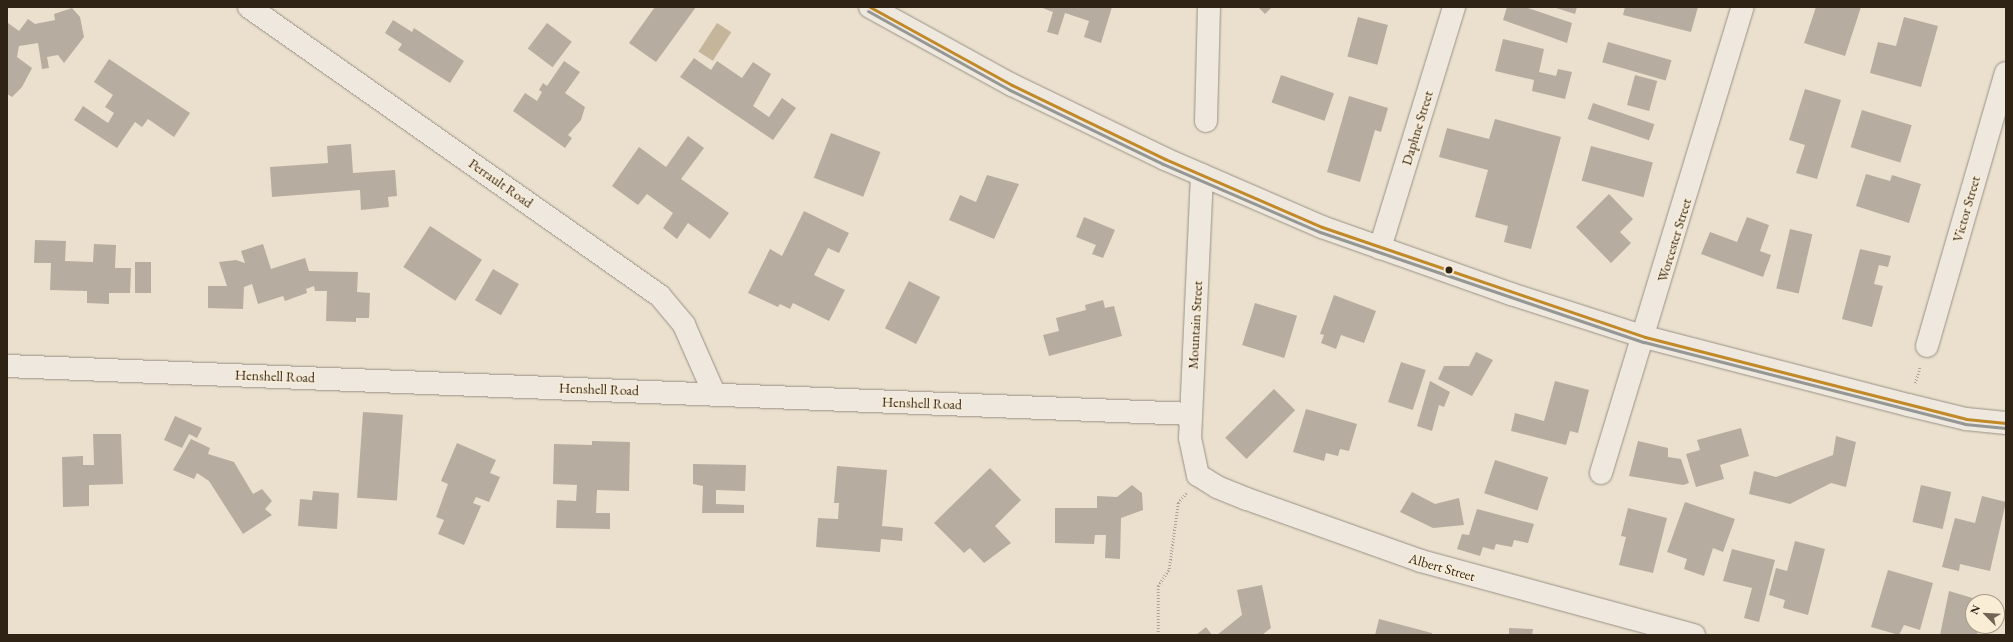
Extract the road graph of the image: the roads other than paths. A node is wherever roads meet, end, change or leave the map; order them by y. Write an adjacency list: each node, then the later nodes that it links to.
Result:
1 (249, 7): 13 (street, Perrault Road)
2 (870, 7): 8 (street)
3 (1210, 7): 7 (street)
4 (1454, 7): 9 (street, Daphne Street)
5 (1743, 7): 10 (street, Worcester Street)
6 (2006, 73): 11 (street, Victor Street)
7 (1206, 121)
8 (1202, 175): 9 (street); 14 (street, Mountain Street)
9 (1380, 248): 10 (street)
10 (1645, 337): 15 (street); 16 (street, Worcester Street)
11 (1927, 346)
12 (7, 366): 13 (street, Henshell Road)
13 (714, 393): 14 (street, Henshell Road)
14 (1190, 414): 17 (street, Mountain Street)
15 (2006, 423)
16 (1601, 473)
17 (1198, 474): 18 (street, Albert Street)
18 (1694, 635)

